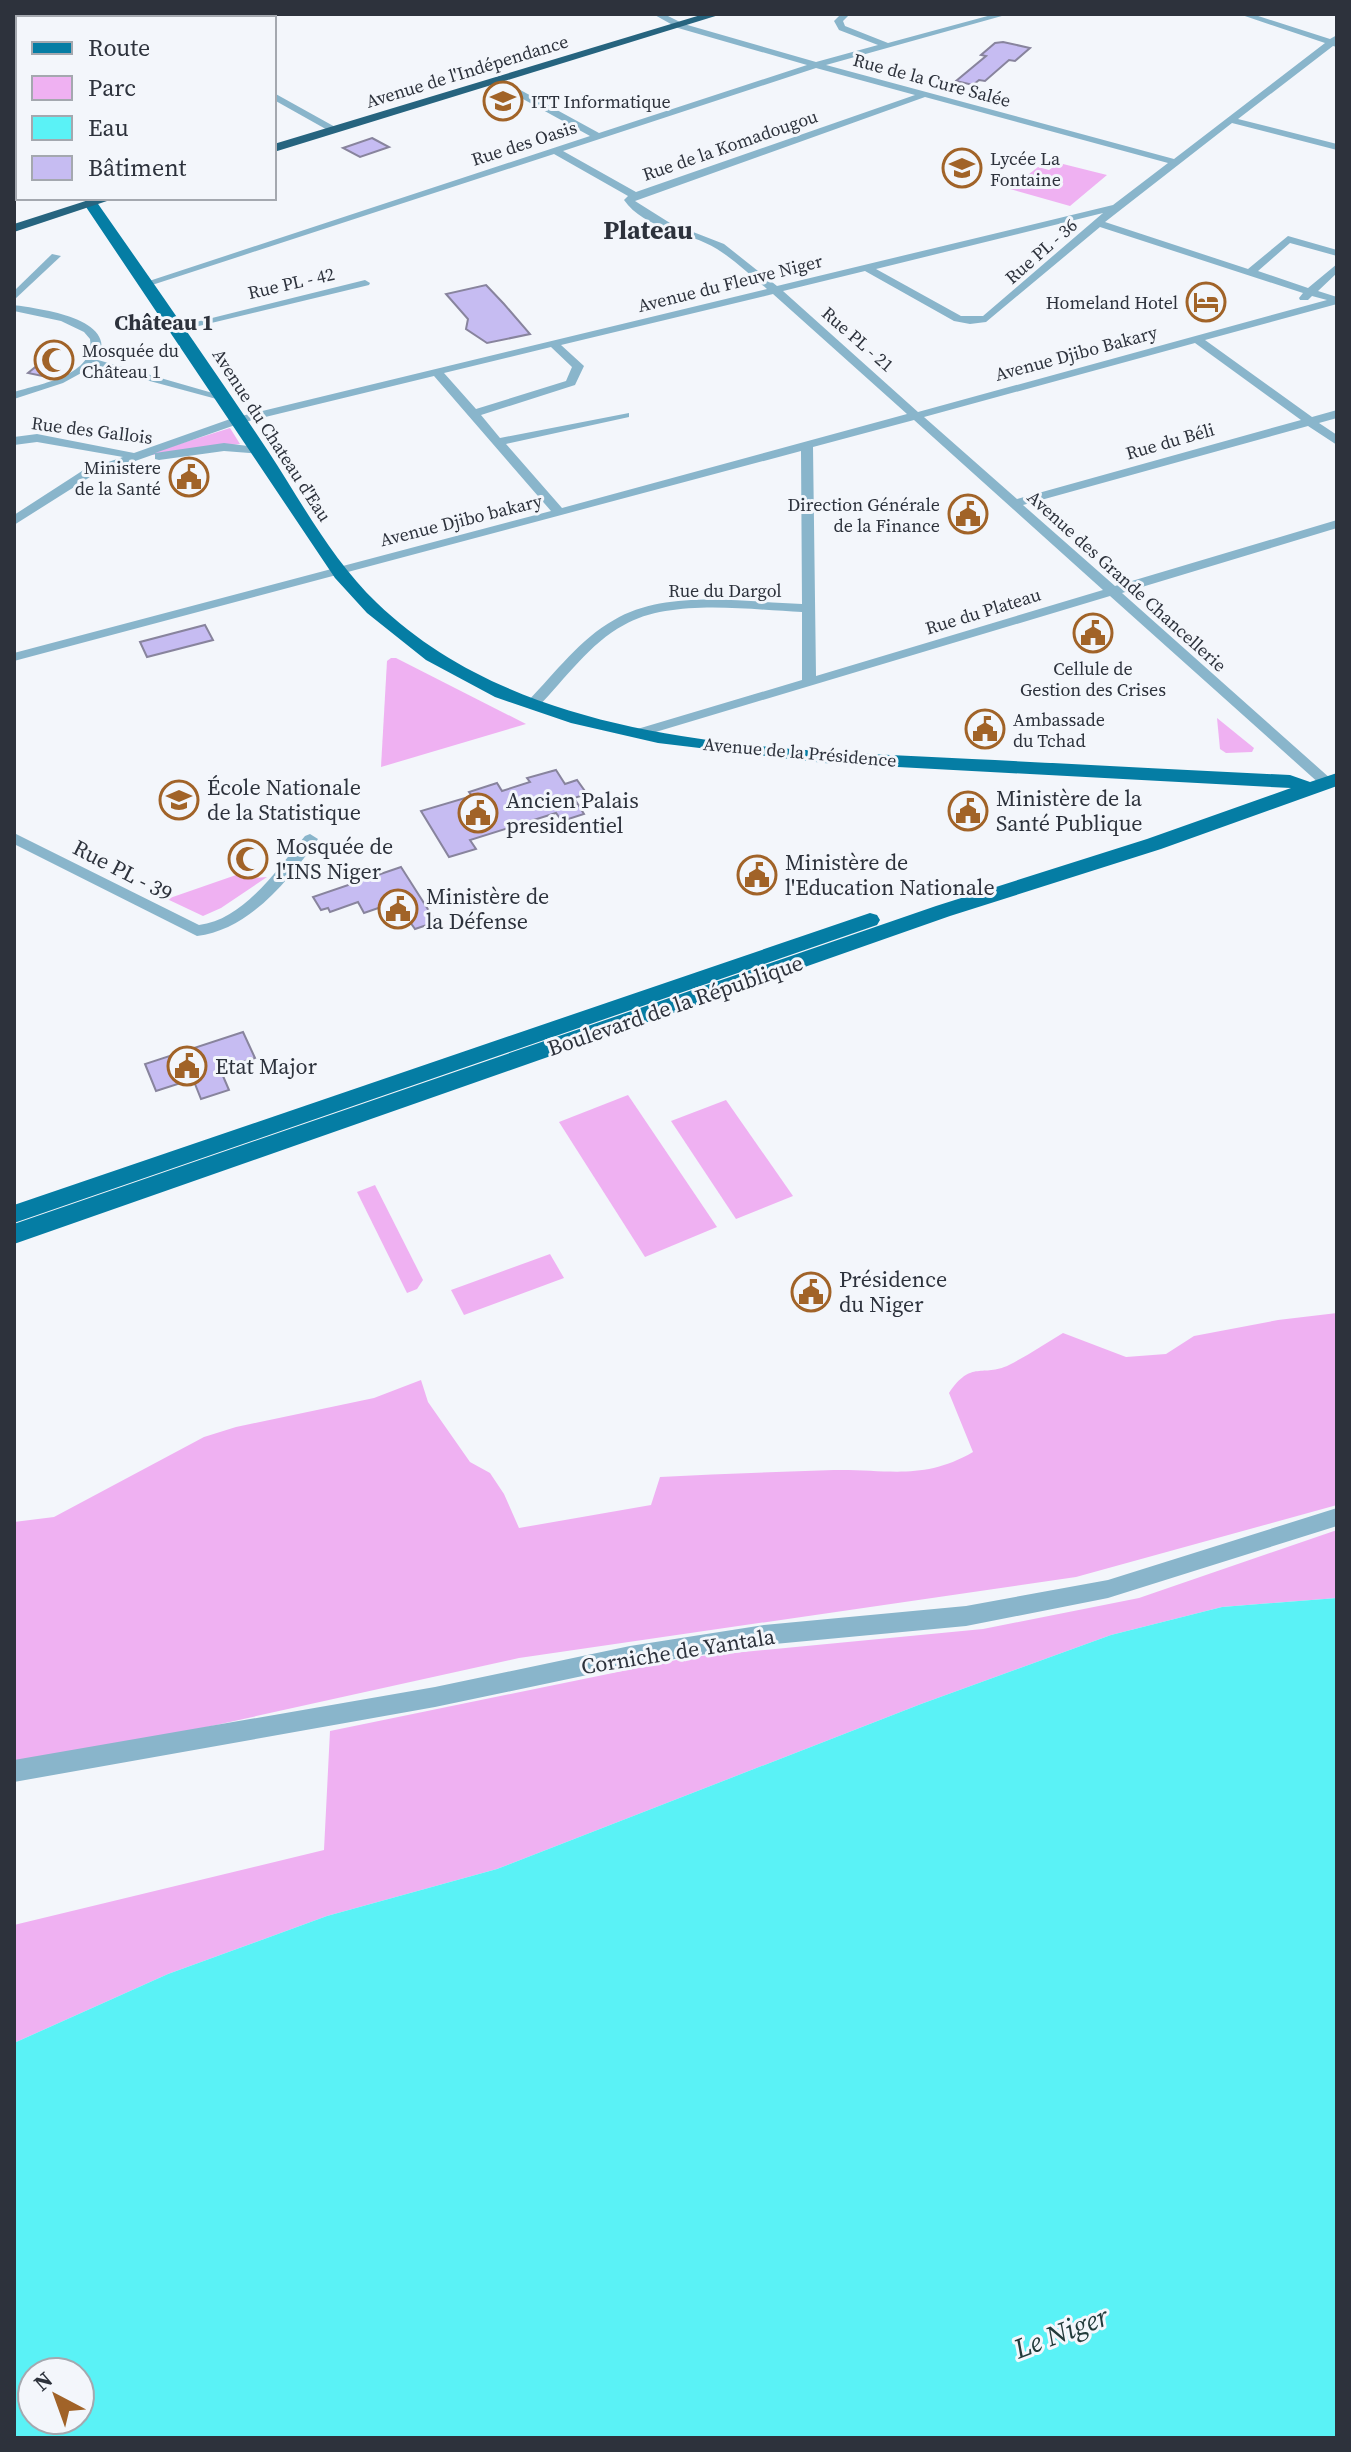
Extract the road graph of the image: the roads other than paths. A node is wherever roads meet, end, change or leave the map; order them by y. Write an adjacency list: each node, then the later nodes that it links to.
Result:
1 (657, 14): 6 (street, Rue de la Cure Salée)
2 (716, 14): 6 (highway, Avenue de l'Indépendance)
3 (846, 14): 8 (street)
4 (1005, 14): 8 (street, Rue des Oasis)
5 (1243, 14): 7 (street)
6 (681, 26): 9 (street, Rue de la Cure Salée); 10 (highway, Avenue de l'Indépendance)
7 (1335, 41): 13 (street, Avenue du Fleuve Niger)
8 (885, 45): 9 (street, Rue des Oasis)
9 (816, 65): 11 (street, Rue de la Cure Salée); 15 (street, Rue des Oasis)
10 (497, 81): 14 (highway, Avenue de l'Indépendance); 15 (street)
11 (925, 94): 19 (street, Rue de la Cure Salée); 20 (street, Rue de la Komadougou)
12 (276, 97): 14 (street)
13 (1228, 119): 17 (street); 19 (street, Avenue du Fleuve Niger)
14 (334, 130): 16 (highway, Avenue de l'Indépendance)
15 (598, 136): 18 (street, Rue des Oasis)
16 (276, 147)
17 (1337, 147)
18 (554, 150): 20 (street, Rue de la Komadougou); 30 (street, Rue des Oasis)
19 (1175, 162): 22 (street, Avenue du Fleuve Niger)
20 (635, 196): 32 (street, Rue PL - 21)
21 (88, 201): 24 (highway); 30 (main road, Avenue du Chateau d'Eau)
22 (1117, 207): 23 (street, Rue PL - 36); 28 (street, Avenue du Fleuve Niger)
23 (1098, 223): 28 (street, Rue PL - 36); 29 (street)
24 (14, 228)
25 (1337, 253): 29 (street)
26 (56, 256): 34 (street)
27 (1337, 267): 33 (street)
28 (867, 268): 32 (street, Avenue du Fleuve Niger)
29 (1252, 274): 33 (street)
30 (148, 283): 38 (main road, Avenue du Chateau d'Eau)
31 (365, 283): 38 (street, Rue PL - 42)
32 (775, 290): 40 (street, Avenue du Fleuve Niger); 48 (street, Rue PL - 21)
33 (1309, 292): 35 (street); 37 (street)
34 (14, 297)
35 (1337, 301): 37 (street, Avenue Djibo Bakary)
36 (14, 308): 41 (street)
37 (1290, 314): 39 (street, Avenue Djibo Bakary)
38 (178, 328): 44 (main road, Avenue du Chateau d'Eau)
39 (1196, 339): 48 (street, Avenue Djibo Bakary); 50 (street)
40 (554, 344): 42 (street, Avenue du Fleuve Niger); 45 (street)
41 (92, 362): 43 (street); 44 (street)
42 (436, 371): 45 (street); 49 (street, Avenue du Fleuve Niger)
43 (14, 396)
44 (224, 398): 49 (main road, Avenue du Chateau d'Eau)
45 (473, 414): 53 (street)
46 (1337, 414): 50 (street, Rue du Béli)
47 (625, 415): 53 (street)
48 (917, 415): 54 (street, Avenue Djibo bakary); 59 (street, Avenue des Grande Chancellerie)
49 (237, 420): 56 (main road, Avenue du Chateau d'Eau); 57 (street, Avenue du Fleuve Niger)
50 (1310, 421): 52 (street); 59 (street, Rue du Béli)
51 (14, 441): 55 (street, Rue des Gallois)
52 (1337, 441)
53 (498, 442): 60 (street)
54 (807, 446): 60 (street, Avenue Djibo bakary); 65 (street)
55 (86, 448): 57 (street, Rue des Gallois); 58 (street)
56 (260, 451): 57 (street, Rue des Gallois); 63 (main road, Avenue du Chateau d'Eau)
57 (135, 455): 58 (street, Avenue du Fleuve Niger)
58 (86, 474): 61 (street, Avenue du Fleuve Niger)
59 (1013, 504): 64 (street, Avenue des Grande Chancellerie)
60 (559, 513): 63 (street, Avenue Djibo bakary)
61 (14, 521)
62 (1337, 524): 64 (street, Rue du Plateau)
63 (340, 569): 66 (street, Avenue Djibo bakary); 68 (main road, Avenue de la Présidence)
64 (1110, 592): 67 (street, Rue du Plateau); 71 (street, Avenue des Grande Chancellerie)
65 (809, 608): 67 (street); 68 (street, Rue du Dargol)
66 (14, 657)
67 (809, 682): 69 (street, Rue du Plateau)
68 (534, 703): 69 (main road, Avenue de la Présidence)
69 (639, 733): 71 (main road, Avenue de la Présidence)
70 (1337, 765): 71 (main road, Boulevard de la République)
71 (1316, 780): 74 (main road, Boulevard de la République)
72 (14, 838): 73 (street, Rue PL - 39)
73 (310, 839)
74 (113, 1189): 75 (main road, Boulevard de la République); 76 (main road, Boulevard de la République)
75 (14, 1214)
76 (14, 1234)
77 (1337, 1517): 78 (street, Corniche de Yantala)
78 (14, 1771)

